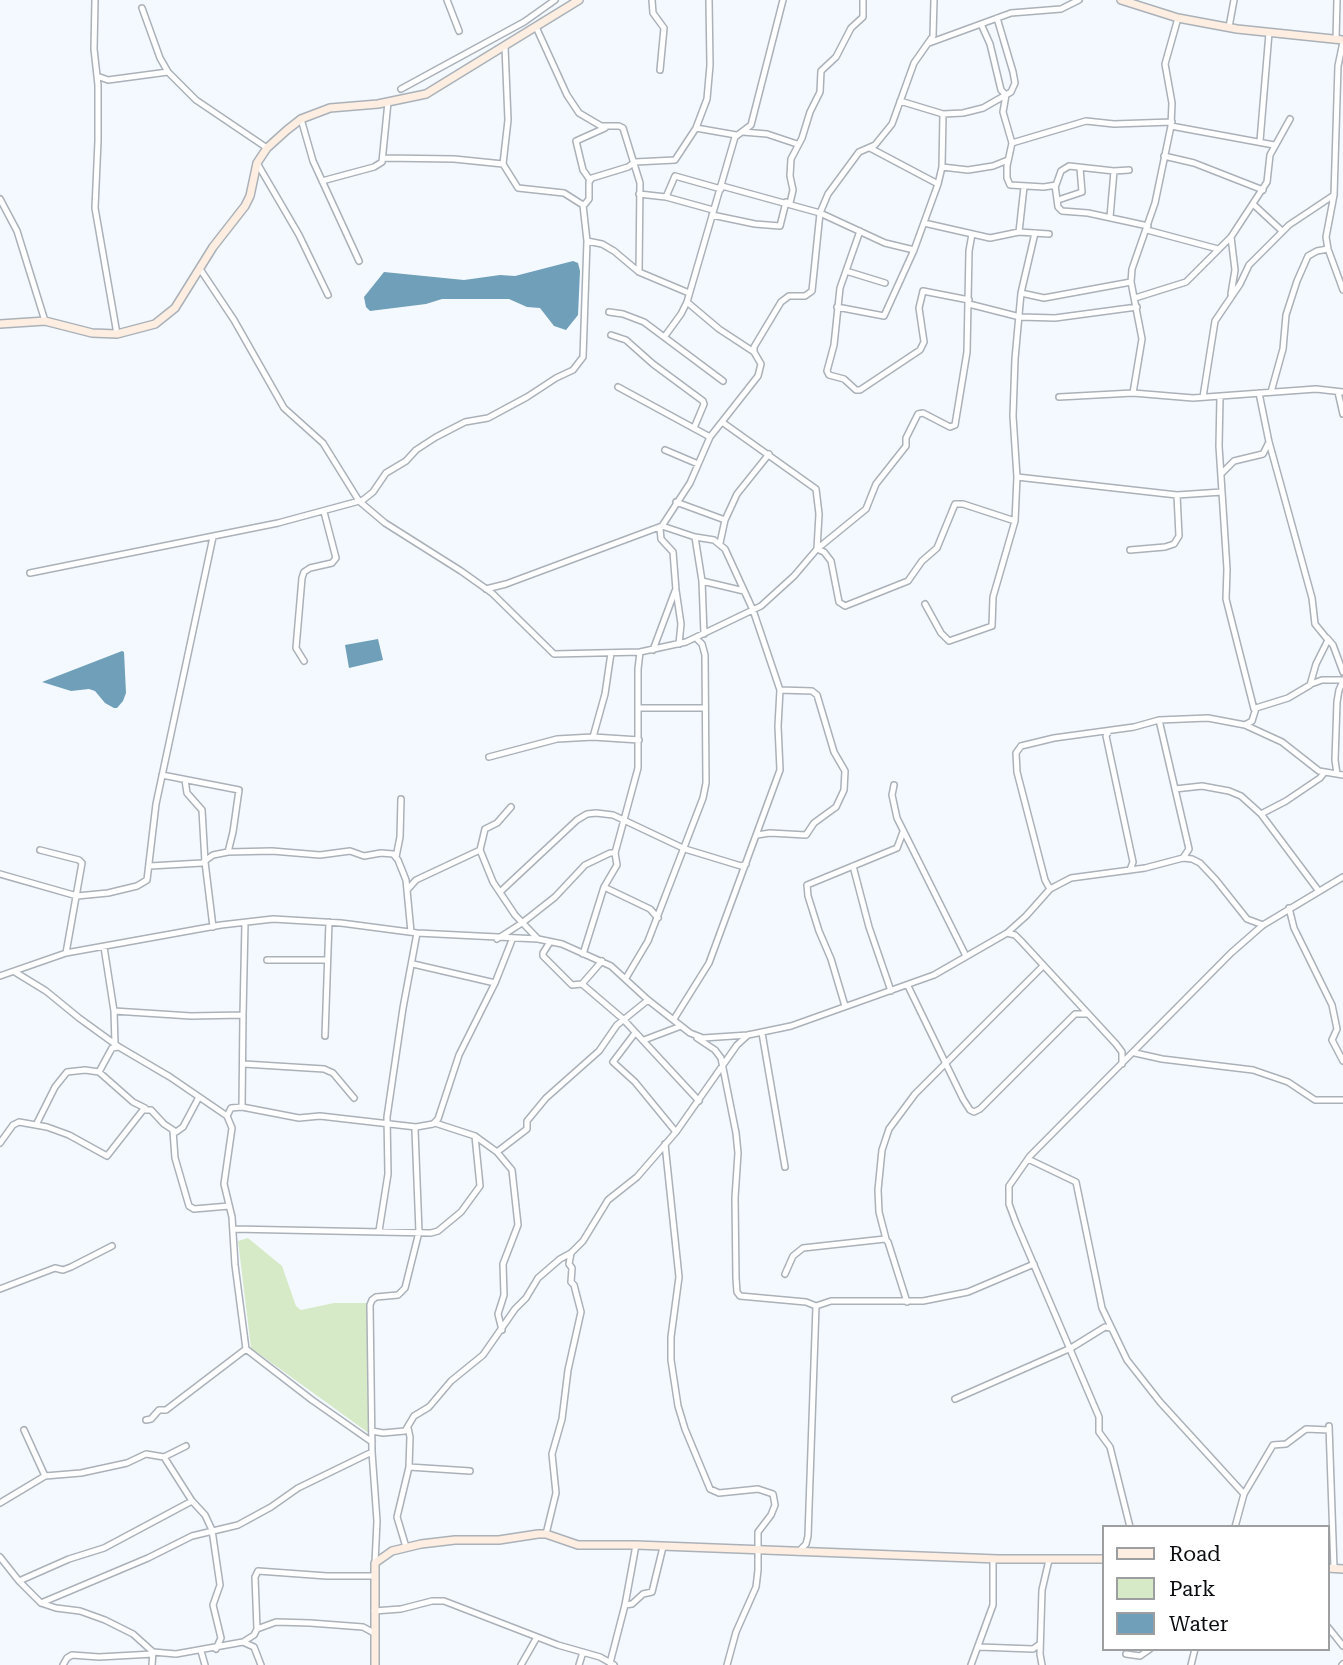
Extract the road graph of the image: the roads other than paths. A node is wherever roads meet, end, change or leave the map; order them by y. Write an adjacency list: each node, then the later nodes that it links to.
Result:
1 (95, 0): 27 (street)
2 (447, 0): 20 (street)
3 (555, 0): 28 (street)
4 (579, 0): 18 (street)
5 (652, 0): 25 (street)
6 (709, 0): 39 (street)
7 (783, 0): 40 (street)
8 (863, 0): 44 (street)
9 (934, 0): 23 (street)
10 (1079, 0): 15 (street)
11 (1121, 0): 16 (street)
12 (1234, 0): 19 (street)
13 (1337, 0): 22 (street)
14 (142, 8): 26 (street)
15 (997, 18): 17 (street); 29 (street)
16 (1178, 18): 19 (street); 37 (street)
17 (981, 24): 23 (street); 29 (street)
18 (536, 27): 24 (street); 38 (street)
19 (1229, 27): 21 (street)
20 (459, 30)
21 (1269, 33): 22 (street); 42 (street)
22 (1341, 41): 30 (street)
23 (929, 43): 31 (street)
24 (505, 47): 32 (street); 53 (street)
25 (660, 70)
26 (168, 72): 27 (street); 46 (street)
27 (97, 76): 109 (street)
28 (401, 89)
29 (1006, 96): 34 (street); 43 (street)
30 (1337, 99): 33 (street); 66 (street)
31 (900, 101): 34 (street); 47 (street)
32 (388, 102): 35 (street); 49 (street)
33 (1343, 108)
34 (943, 114): 54 (street)
35 (301, 119): 46 (street); 59 (street)
36 (1290, 119): 45 (street)
37 (1171, 124): 42 (street); 43 (street); 48 (street)
38 (605, 128): 51 (street); 58 (street)
39 (696, 128): 41 (street); 51 (street)
40 (743, 132): 41 (street); 44 (street)
41 (736, 135): 62 (street)
42 (1260, 141): 45 (street)
43 (1012, 143): 50 (street)
44 (797, 144): 70 (street)
45 (1274, 145): 64 (street)
46 (267, 148): 52 (street)
47 (870, 148): 60 (street); 74 (street)
48 (1164, 156): 64 (street); 77 (street)
49 (383, 158): 53 (street); 59 (street)
50 (1008, 160): 54 (street); 63 (street)
51 (635, 162): 58 (street); 65 (street)
52 (257, 163): 90 (street); 98 (street)
53 (503, 164): 72 (street)
54 (942, 167): 60 (street)
55 (1080, 167): 57 (street); 61 (street); 69 (street)
56 (1129, 170): 57 (street)
57 (1114, 171): 75 (street)
58 (590, 180): 72 (street)
59 (322, 181): 89 (street)
60 (938, 184): 76 (street)
61 (1055, 185): 63 (street); 69 (street)
62 (721, 187): 67 (street); 70 (street); 73 (street)
63 (1024, 187): 80 (street)
64 (1263, 190): 71 (street)
65 (639, 194): 67 (street); 92 (street)
66 (1334, 195): 78 (street); 87 (street)
67 (666, 197): 73 (street)
68 (0, 199): 107 (street)
69 (1058, 200): 75 (street)
70 (788, 203): 73 (street); 74 (street)
71 (1253, 204): 78 (street); 84 (street)
72 (583, 205): 85 (street)
73 (713, 212): 96 (street)
74 (820, 213): 79 (street); 112 (street)
75 (1110, 217): 77 (street)
76 (925, 223): 82 (street); 88 (street)
77 (1147, 228): 86 (street); 93 (street)
78 (1282, 230): 99 (street)
79 (860, 232): 88 (street); 91 (street)
80 (1019, 232): 81 (street); 82 (street)
81 (1035, 233): 83 (street); 97 (street)
82 (972, 234): 102 (street)
83 (1049, 234)
84 (1231, 237): 86 (street); 99 (street)
85 (587, 241): 92 (street); 134 (street)
86 (1218, 249): 100 (street)
87 (1328, 249): 95 (street); 115 (street)
88 (914, 250): 103 (street)
89 (359, 261)
90 (200, 269): 109 (street); 134 (street)
91 (846, 271): 94 (street); 103 (street)
92 (639, 272): 96 (street)
93 (1131, 282): 97 (street); 100 (street)
94 (885, 283)
95 (1342, 288)
96 (689, 293): 101 (street)
97 (1021, 293): 106 (street)
98 (328, 295)
99 (1231, 297): 120 (street)
100 (1135, 298): 104 (street)
101 (687, 302): 111 (street); 112 (street)
102 (969, 302): 103 (street); 106 (street); 143 (street)
103 (837, 307)
104 (1137, 307): 106 (street); 117 (street)
105 (609, 313): 111 (street)
106 (1020, 317): 131 (street)
107 (45, 321): 108 (street); 109 (street)
108 (0, 324)
109 (117, 334)
110 (611, 335): 124 (street)
111 (665, 336): 113 (street)
112 (754, 352): 123 (street)
113 (723, 381)
114 (618, 387): 124 (street)
115 (1271, 392): 116 (street); 118 (street)
116 (1340, 392): 122 (street)
117 (1133, 393): 119 (street); 120 (street)
118 (1259, 393): 121 (street); 126 (street)
119 (1059, 397)
120 (1203, 397): 121 (street)
121 (1220, 397): 130 (street)
122 (1343, 414)
123 (722, 422): 125 (street); 128 (street)
124 (694, 428): 125 (street)
125 (710, 438): 129 (street)
126 (1269, 442): 130 (street); 154 (street)
127 (665, 450): 129 (street)
128 (769, 454): 137 (street); 143 (street)
129 (698, 464): 135 (street)
130 (1222, 473): 132 (street)
131 (1017, 477): 133 (street); 138 (street)
132 (1222, 492): 133 (street); 167 (street)
133 (1177, 495): 144 (street)
134 (359, 501): 136 (street); 147 (street)
135 (676, 502): 137 (street); 139 (street)
136 (324, 512): 140 (street); 160 (street)
137 (725, 520): 142 (street)
138 (1015, 521): 143 (street); 150 (street)
139 (661, 527): 141 (street); 147 (street); 148 (street)
140 (213, 537): 145 (street); 176 (street)
141 (695, 537): 142 (street); 146 (street)
142 (720, 543): 149 (street)
143 (817, 549): 151 (street)
144 (1130, 550)
145 (30, 573)
146 (702, 582): 149 (street); 152 (street)
147 (486, 589): 159 (street)
148 (676, 590): 155 (street); 157 (street)
149 (744, 591): 151 (street)
150 (925, 604)
151 (753, 610): 152 (street); 164 (street)
152 (705, 632): 153 (street); 156 (street)
153 (696, 638): 155 (street); 156 (street)
154 (1327, 638): 161 (street); 163 (street)
155 (679, 644): 157 (street)
156 (702, 644): 166 (street)
157 (653, 650): 158 (street)
158 (640, 652): 159 (street); 165 (street)
159 (611, 653): 171 (street)
160 (304, 661)
161 (1343, 671)
162 (1343, 680): 163 (street); 175 (street)
163 (1311, 684): 167 (street)
164 (780, 690): 185 (street); 185 (street)
165 (638, 708): 166 (street); 172 (street)
166 (705, 708): 186 (street)
167 (1254, 709): 169 (street)
168 (1159, 720): 169 (street); 170 (street); 179 (street)
169 (1245, 725): 174 (street)
170 (1110, 732): 197 (street); 201 (street)
171 (593, 737): 172 (street); 173 (street)
172 (639, 740): 183 (street)
173 (489, 757)
174 (1324, 773): 175 (street); 182 (street)
175 (1340, 774)
176 (162, 775): 177 (street); 195 (street)
177 (185, 780): 189 (street); 193 (street)
178 (894, 785): 184 (street)
179 (1175, 789): 182 (street); 192 (street)
180 (401, 799): 191 (street)
181 (511, 807): 188 (street)
182 (1261, 814): 203 (street)
183 (623, 819): 186 (street); 190 (street); 204 (street)
184 (903, 832): 196 (street); 226 (street)
185 (757, 835): 194 (street)
186 (685, 849): 194 (street); 208 (street)
187 (40, 850): 205 (street)
188 (480, 850): 202 (street); 204 (street)
189 (228, 852): 191 (street); 193 (street)
190 (615, 853): 200 (street); 207 (street)
191 (396, 857): 202 (street)
192 (1184, 858): 197 (street); 212 (street)
193 (205, 862): 195 (street); 214 (street)
194 (746, 864): 245 (street)
195 (150, 866): 205 (street)
196 (853, 866): 238 (street); 240 (street)
197 (1129, 870): 201 (street)
198 (0, 874): 205 (street)
199 (1343, 877): 203 (street)
200 (604, 887): 208 (street); 225 (street)
201 (1050, 889): 213 (street)
202 (408, 890): 216 (street)
203 (1318, 890): 206 (street)
204 (500, 892): 211 (street)
205 (77, 896): 224 (street)
206 (1289, 908): 212 (street); 256 (street)
207 (536, 912): 211 (street); 215 (street)
208 (657, 918): 234 (street)
209 (329, 922): 210 (street); 216 (street); 228 (street)
210 (245, 923): 214 (street); 243 (street)
211 (522, 923): 215 (street); 219 (street)
212 (1263, 925): 255 (street)
213 (1015, 926): 217 (street); 218 (street)
214 (213, 927): 223 (street)
215 (530, 930): 220 (street)
216 (414, 933): 219 (street); 230 (street)
217 (1007, 933): 218 (street); 226 (street)
218 (1015, 935): 231 (street)
219 (497, 939): 221 (street)
220 (538, 939): 221 (street); 222 (street)
221 (512, 940): 235 (street)
222 (550, 942): 225 (street); 236 (street)
223 (104, 947): 224 (street); 241 (street)
224 (66, 953): 232 (street)
225 (583, 954): 229 (street)
226 (967, 956): 237 (street)
227 (267, 960): 228 (street)
228 (326, 960): 250 (street)
229 (602, 961): 234 (street); 236 (street)
230 (413, 964): 235 (street); 270 (street)
231 (1043, 966): 242 (street); 258 (street)
232 (15, 972): 233 (street); 253 (street)
233 (0, 976)
234 (626, 978): 239 (street)
235 (495, 983): 269 (street)
236 (582, 984): 244 (street)
237 (908, 986): 238 (street); 258 (street)
238 (891, 991): 240 (street)
239 (648, 1000): 244 (street); 245 (street)
240 (845, 1006): 248 (street)
241 (114, 1011): 243 (street); 253 (street)
242 (1086, 1014): 254 (street); 258 (street)
243 (243, 1015): 257 (street)
244 (623, 1019): 247 (street); 278 (street)
245 (674, 1019): 246 (street)
246 (681, 1026): 251 (street); 252 (street)
247 (635, 1033): 252 (street); 274 (street)
248 (762, 1033): 249 (street); 280 (street)
249 (748, 1035): 251 (street); 259 (street)
250 (325, 1036)
251 (695, 1036): 259 (street)
252 (644, 1040): 265 (street)
253 (117, 1046): 261 (street); 262 (street)
254 (1122, 1052): 255 (street); 260 (street)
255 (1134, 1054): 260 (street); 264 (street)
256 (1343, 1061)
257 (244, 1064): 263 (street); 266 (street)
258 (945, 1064): 285 (street)
259 (723, 1065): 265 (street); 292 (street)
260 (1122, 1066): 279 (street)
261 (99, 1072): 267 (street); 271 (street)
262 (199, 1097): 268 (street); 273 (street)
263 (354, 1098)
264 (1343, 1100)
265 (699, 1101): 274 (street)
266 (242, 1107): 268 (street); 270 (street)
267 (145, 1108): 271 (street); 273 (street)
268 (227, 1116): 281 (street)
269 (435, 1123): 272 (street); 275 (street)
270 (386, 1124): 272 (street); 283 (street)
271 (36, 1125): 276 (street)
272 (416, 1127): 284 (street)
273 (173, 1131): 281 (street)
274 (676, 1132): 277 (street)
275 (475, 1136): 278 (street); 284 (street)
276 (0, 1143)
277 (665, 1144): 287 (street); 320 (street)
278 (497, 1152): 294 (street)
279 (1028, 1159): 288 (street); 293 (street)
280 (785, 1167)
281 (229, 1206): 282 (street)
282 (233, 1229): 283 (street); 296 (street)
283 (379, 1231): 284 (street)
284 (419, 1232): 301 (street)
285 (886, 1239): 289 (street); 291 (street)
286 (112, 1245): 290 (street)
287 (571, 1253): 294 (street); 315 (street)
288 (1034, 1264): 291 (street); 295 (street)
289 (785, 1274)
290 (0, 1289)
291 (907, 1302): 292 (street)
292 (816, 1306): 316 (street)
293 (1111, 1328): 295 (street); 309 (street)
294 (502, 1330): 299 (street)
295 (1071, 1348): 297 (street); 312 (street)
296 (246, 1349): 298 (street); 302 (street)
297 (955, 1399)
298 (146, 1420)
299 (408, 1428): 301 (street); 306 (street)
300 (24, 1430): 308 (street)
301 (372, 1431): 302 (street)
302 (372, 1442): 304 (street)
303 (186, 1446): 305 (street)
304 (372, 1452): 314 (street); 327 (street)
305 (164, 1457): 308 (street); 310 (street)
306 (409, 1467): 307 (street); 318 (street)
307 (470, 1471)
308 (45, 1476): 311 (street)
309 (1244, 1494): 313 (street); 328 (street)
310 (192, 1501): 314 (street); 331 (street)
311 (0, 1503)
312 (1130, 1525)
313 (1236, 1525)
314 (212, 1530): 332 (street); 343 (street)
315 (546, 1534): 317 (street); 318 (street)
316 (807, 1541): 321 (street); 322 (street)
317 (636, 1545): 319 (street); 333 (street)
318 (406, 1547): 327 (street)
319 (663, 1547): 320 (street); 333 (street)
320 (759, 1550): 321 (street); 357 (street)
321 (798, 1552): 322 (street)
322 (811, 1552): 324 (street)
323 (0, 1557): 331 (street)
324 (993, 1559): 326 (street); 342 (street)
325 (1102, 1559): 326 (street)
326 (1049, 1560): 340 (street)
327 (375, 1563): 330 (street)
328 (1330, 1568): 329 (street)
329 (1343, 1569)
330 (374, 1577): 334 (street); 336 (street)
331 (19, 1581): 332 (street)
332 (41, 1603): 347 (street)
333 (625, 1605): 349 (street)
334 (374, 1611): 337 (street); 338 (street)
335 (1329, 1628): 341 (street)
336 (257, 1629): 337 (street); 339 (street)
337 (374, 1633): 354 (street)
338 (537, 1637): 346 (street); 355 (street)
339 (243, 1642): 343 (street); 353 (street)
340 (1040, 1644): 342 (street); 359 (street)
341 (1343, 1646)
342 (979, 1647): 358 (street)
343 (216, 1649): 344 (street)
344 (201, 1651): 347 (street); 352 (street)
345 (1147, 1651): 348 (street)
346 (583, 1652): 349 (street); 356 (street)
347 (153, 1653): 350 (street); 351 (street)
348 (1126, 1654)
349 (612, 1664)
350 (62, 1665)
351 (152, 1665)
352 (205, 1665)
353 (261, 1665)
354 (375, 1665)
355 (521, 1665)
356 (579, 1665)
357 (727, 1665)
358 (971, 1665)
359 (1042, 1665)

